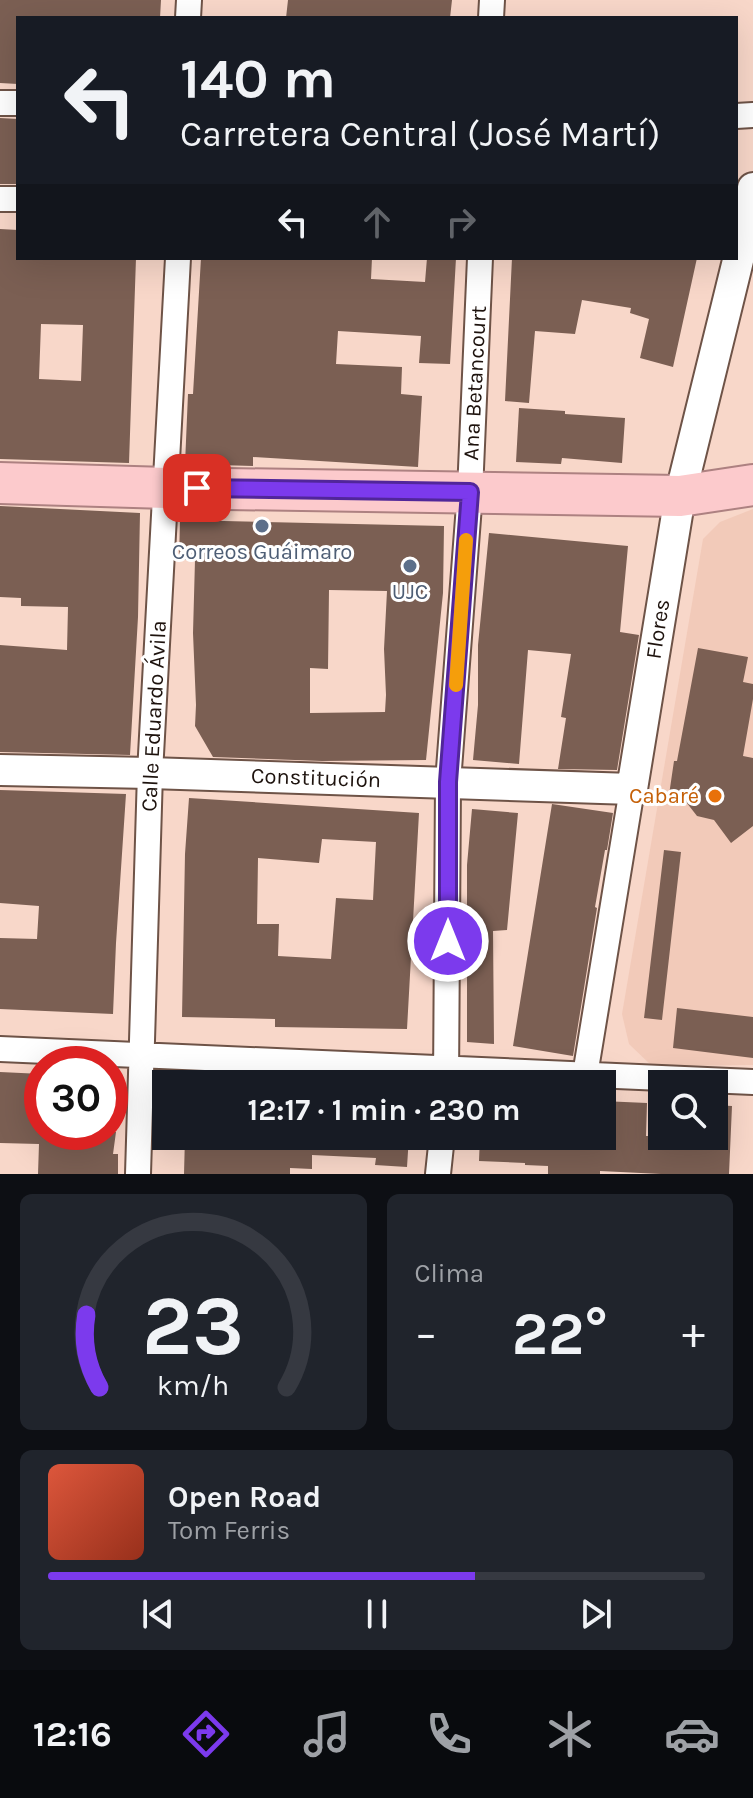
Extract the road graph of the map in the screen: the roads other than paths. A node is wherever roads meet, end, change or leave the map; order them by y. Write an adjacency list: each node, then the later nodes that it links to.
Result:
1 (753, 188): 2 (street, Flores)
2 (749, 232): 9 (street, Flores)
3 (178, 260): 7 (street, Calle Eduardo Ávila)
4 (480, 260): 8 (street, Ana Betancourt)
5 (0, 483): 7 (highway)
6 (753, 485): 9 (highway)
7 (167, 488): 8 (highway); 11 (street, Calle Eduardo Ávila)
8 (470, 492): 9 (highway); 12 (street, Ana Betancourt)
9 (680, 496): 13 (street, Flores)
10 (0, 770): 11 (street, Constitución)
11 (150, 773): 12 (street, Constitución); 15 (street, Calle Eduardo Ávila)
12 (448, 782): 13 (street, Constitución); 17 (street, Ana Betancourt)
13 (632, 789): 18 (street, Flores)
14 (0, 1049): 15 (street)
15 (142, 1055): 16 (street); 22 (street, Calle Eduardo Ávila)
16 (360, 1070)
17 (447, 1070)
18 (586, 1070)
19 (616, 1076): 20 (street)
20 (753, 1082)
21 (441, 1150): 23 (street)
22 (138, 1174)
23 (438, 1174)

